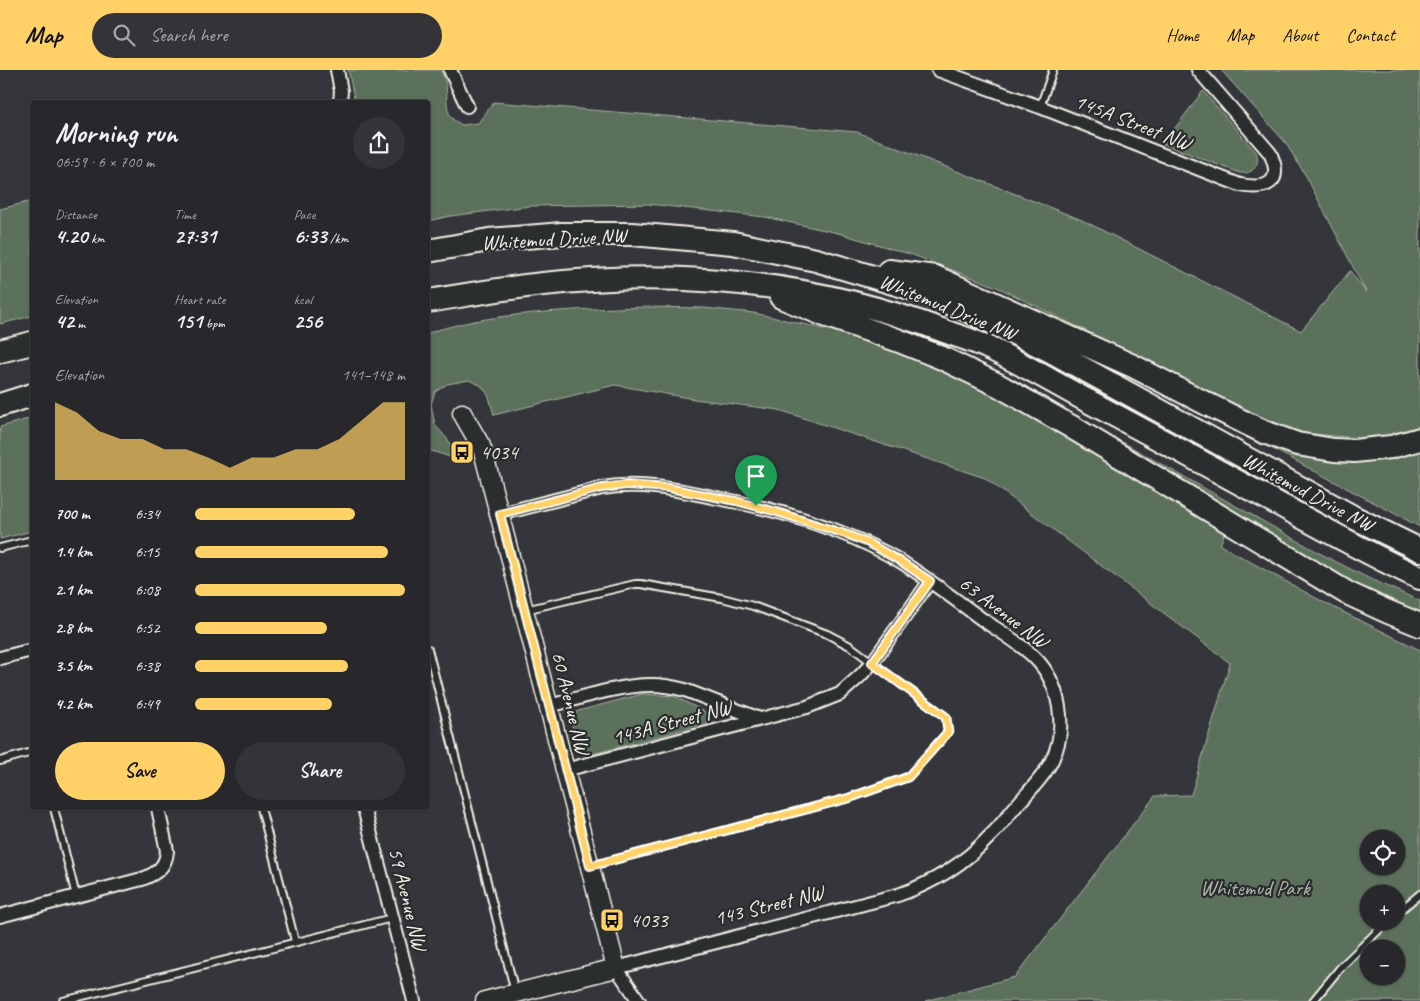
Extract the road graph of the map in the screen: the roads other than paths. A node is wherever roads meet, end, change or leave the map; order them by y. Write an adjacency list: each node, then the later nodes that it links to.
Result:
1 (337, 70): 6 (street)
2 (450, 70): 7 (street)
3 (938, 70): 8 (street, 145A Street NW)
4 (1053, 70): 8 (lane)
5 (1198, 70): 8 (street, 145A Street NW)
6 (340, 100)
7 (467, 106)
8 (1040, 107)
9 (430, 250): 10 (highway, Whitemud Drive NW)
10 (816, 260): 20 (highway); 24 (highway, Whitemud Drive NW)
11 (747, 283): 12 (highway, Whitemud Drive NW); 25 (highway, Whitemud Drive NW); 28 (highway)
12 (430, 301)
13 (30, 344): 14 (highway)
14 (0, 351)
15 (30, 394): 17 (highway)
16 (30, 395): 18 (highway)
17 (0, 400)
18 (0, 405)
19 (462, 413): 21 (street, 60 Avenue NW)
20 (1420, 439)
21 (500, 514): 26 (street, 63 Avenue NW); 27 (street, 60 Avenue NW)
22 (30, 540): 23 (lane)
23 (0, 548)
24 (1420, 550)
25 (1420, 578)
26 (930, 581): 32 (street, 143A Street NW); 38 (street, 63 Avenue NW)
27 (524, 610): 32 (lane); 33 (street, 60 Avenue NW)
28 (1420, 625)
29 (30, 650): 30 (street)
30 (0, 658)
31 (430, 658): 52 (lane)
32 (872, 663): 34 (street, 143A Street NW); 43 (lane)
33 (549, 706): 34 (street, 143A Street NW); 37 (street, 60 Avenue NW)
34 (760, 719): 37 (street, 143A Street NW)
35 (30, 753): 36 (lane)
36 (0, 761)
37 (565, 770): 43 (street, 60 Avenue NW)
38 (1031, 789): 51 (street, 143 Street NW)
39 (54, 810): 45 (lane)
40 (158, 810): 45 (street)
41 (261, 810): 50 (lane)
42 (365, 810): 48 (street, 59 Avenue NW)
43 (590, 866): 51 (street, 60 Avenue NW)
44 (1420, 894): 46 (lane)
45 (76, 896): 47 (street)
46 (1405, 906)
47 (0, 916)
48 (392, 918): 50 (lane); 54 (street, 59 Avenue NW)
49 (1379, 930): 57 (lane)
50 (295, 941): 53 (lane)
51 (616, 968): 52 (street, 143 Street NW); 56 (street, 60 Avenue NW)
52 (515, 993): 55 (street, 143 Street NW)
53 (63, 1001)
54 (414, 1001)
55 (485, 1001)
56 (639, 1001)
57 (1313, 1001)

